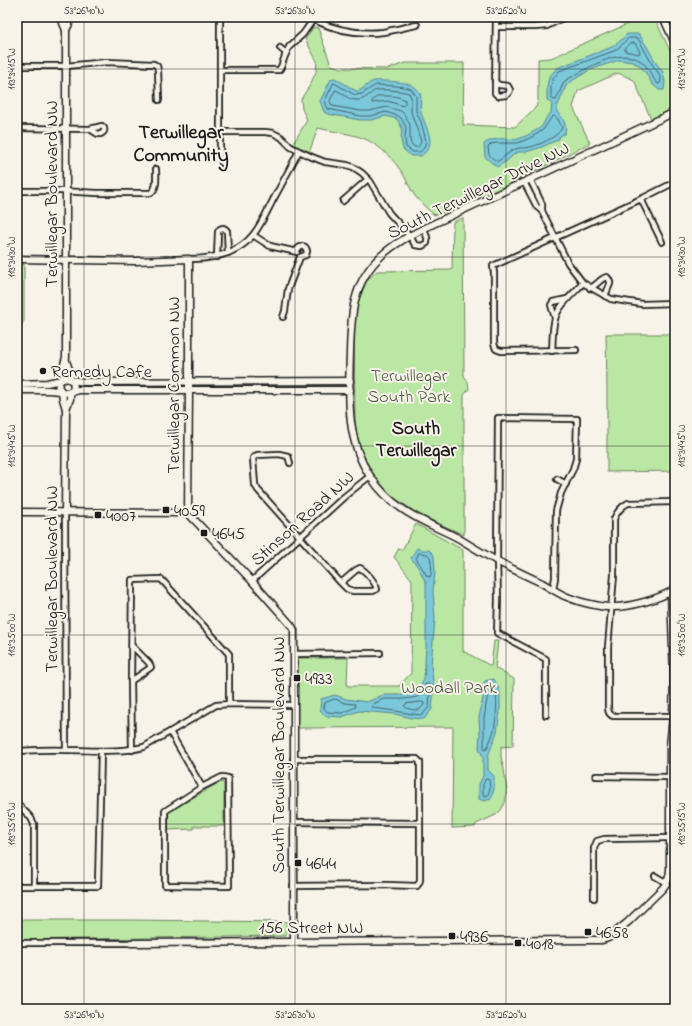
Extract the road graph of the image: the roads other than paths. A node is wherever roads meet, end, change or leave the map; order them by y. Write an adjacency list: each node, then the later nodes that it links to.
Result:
1 (63, 17): 12 (street, Terwillegar Boulevard NW)
2 (69, 17): 12 (street, Terwillegar Boulevard NW)
3 (220, 17): 18 (street)
4 (496, 17): 11 (street)
5 (565, 17): 11 (street)
6 (663, 17): 13 (street)
7 (672, 17): 9 (street)
8 (314, 18): 10 (street); 15 (street)
9 (675, 22)
10 (417, 25)
11 (496, 27): 19 (street)
12 (66, 30): 17 (street, Terwillegar Boulevard NW)
13 (675, 43)
14 (280, 48): 15 (street)
15 (286, 53): 18 (street)
16 (17, 66): 17 (street)
17 (66, 66): 20 (street); 23 (street, Terwillegar Boulevard NW)
18 (220, 70): 25 (street)
19 (495, 82)
20 (159, 100)
21 (675, 112): 30 (street, South Terwillegar Drive NW)
22 (17, 128): 23 (street)
23 (66, 129): 24 (street); 33 (street, Terwillegar Boulevard NW)
24 (90, 129)
25 (220, 132): 26 (street); 27 (street)
26 (299, 152): 29 (street); 37 (street)
27 (222, 163)
28 (156, 169): 33 (street)
29 (368, 179): 35 (street); 38 (street)
30 (527, 181): 36 (street, South Terwillegar Drive NW); 39 (street)
31 (675, 182): 34 (street)
32 (17, 191): 33 (street)
33 (65, 191): 46 (street, Terwillegar Boulevard NW)
34 (641, 199): 39 (street); 40 (street)
35 (343, 201)
36 (423, 230): 38 (street, South Terwillegar Drive NW); 38 (street)
37 (253, 235): 41 (street); 42 (street)
38 (410, 236): 61 (street, South Terwillegar Drive NW)
39 (555, 237): 48 (street); 56 (street)
40 (662, 242)
41 (296, 251): 44 (street); 44 (street)
42 (228, 253): 43 (street); 43 (street)
43 (217, 257): 47 (street)
44 (300, 257): 53 (street)
45 (17, 259): 46 (street)
46 (66, 260): 47 (street); 57 (street, Terwillegar Boulevard NW)
47 (189, 260): 60 (street, Terwillegar Common NW)
48 (583, 284): 49 (street); 51 (street)
49 (590, 288): 50 (street); 50 (street)
50 (605, 296): 52 (street)
51 (568, 299): 54 (street); 54 (street)
52 (675, 303)
53 (283, 317)
54 (555, 318): 56 (street)
55 (576, 350): 56 (street)
56 (552, 351)
57 (66, 358): 58 (street, Terwillegar Boulevard NW); 59 (street, Terwillegar Boulevard NW)
58 (61, 379): 59 (street); 62 (street); 66 (street)
59 (70, 379): 60 (street); 67 (street)
60 (189, 381): 61 (street); 64 (street, Terwillegar Common NW)
61 (350, 381): 65 (street, South Terwillegar Drive NW)
62 (17, 384)
63 (17, 390): 66 (street)
64 (189, 390): 65 (street); 67 (street); 76 (street, Terwillegar Common NW)
65 (350, 390): 70 (street, South Terwillegar Drive NW)
66 (62, 392): 67 (street); 68 (street, Terwillegar Boulevard NW)
67 (70, 392): 68 (street, Terwillegar Boulevard NW)
68 (66, 409): 75 (street, Terwillegar Boulevard NW)
69 (290, 463): 77 (street)
70 (370, 476): 77 (street, Stinson Road NW); 78 (street, South Terwillegar Drive NW)
71 (557, 479): 72 (street)
72 (566, 484): 78 (street); 81 (street)
73 (675, 502): 83 (street)
74 (17, 512): 75 (street)
75 (65, 512): 76 (street); 94 (street, Terwillegar Boulevard NW)
76 (188, 513): 79 (street, South Terwillegar Boulevard NW)
77 (300, 537): 79 (street, Stinson Road NW); 80 (street)
78 (497, 561): 81 (street, South Terwillegar Drive NW); 91 (street)
79 (252, 581): 86 (street, South Terwillegar Boulevard NW)
80 (341, 583): 80 (street)
81 (553, 589): 83 (street, South Terwillegar Drive NW)
82 (673, 590): 83 (street, South Terwillegar Drive NW); 87 (street)
83 (611, 607): 92 (street)
84 (132, 646): 88 (street); 88 (street); 89 (street)
85 (380, 653): 86 (street)
86 (294, 654): 90 (street, South Terwillegar Boulevard NW)
87 (675, 677): 92 (street)
88 (131, 681): 95 (street)
89 (229, 704): 90 (street); 93 (street)
90 (294, 705): 98 (street, South Terwillegar Boulevard NW)
91 (546, 716)
92 (673, 716): 100 (street)
93 (170, 732): 95 (street); 101 (street)
94 (66, 750): 96 (street); 97 (street)
95 (132, 750): 97 (street)
96 (17, 751)
97 (101, 751): 109 (street)
98 (293, 760): 103 (street, South Terwillegar Boulevard NW); 104 (street)
99 (596, 776): 100 (street)
100 (670, 777): 105 (street)
101 (202, 787): 101 (street)
102 (17, 803): 109 (street)
103 (294, 822): 104 (street); 110 (street, South Terwillegar Boulevard NW)
104 (420, 822): 110 (street)
105 (670, 838): 107 (street); 111 (street)
106 (655, 876): 107 (street)
107 (667, 883): 112 (street, 156 Street NW)
108 (18, 886): 109 (street)
109 (34, 886)
110 (293, 886): 112 (street, South Terwillegar Boulevard NW)
111 (594, 898)
112 (294, 942): 114 (street, 156 Street NW)
113 (17, 943): 114 (street, 156 Street NW)
114 (131, 943)

